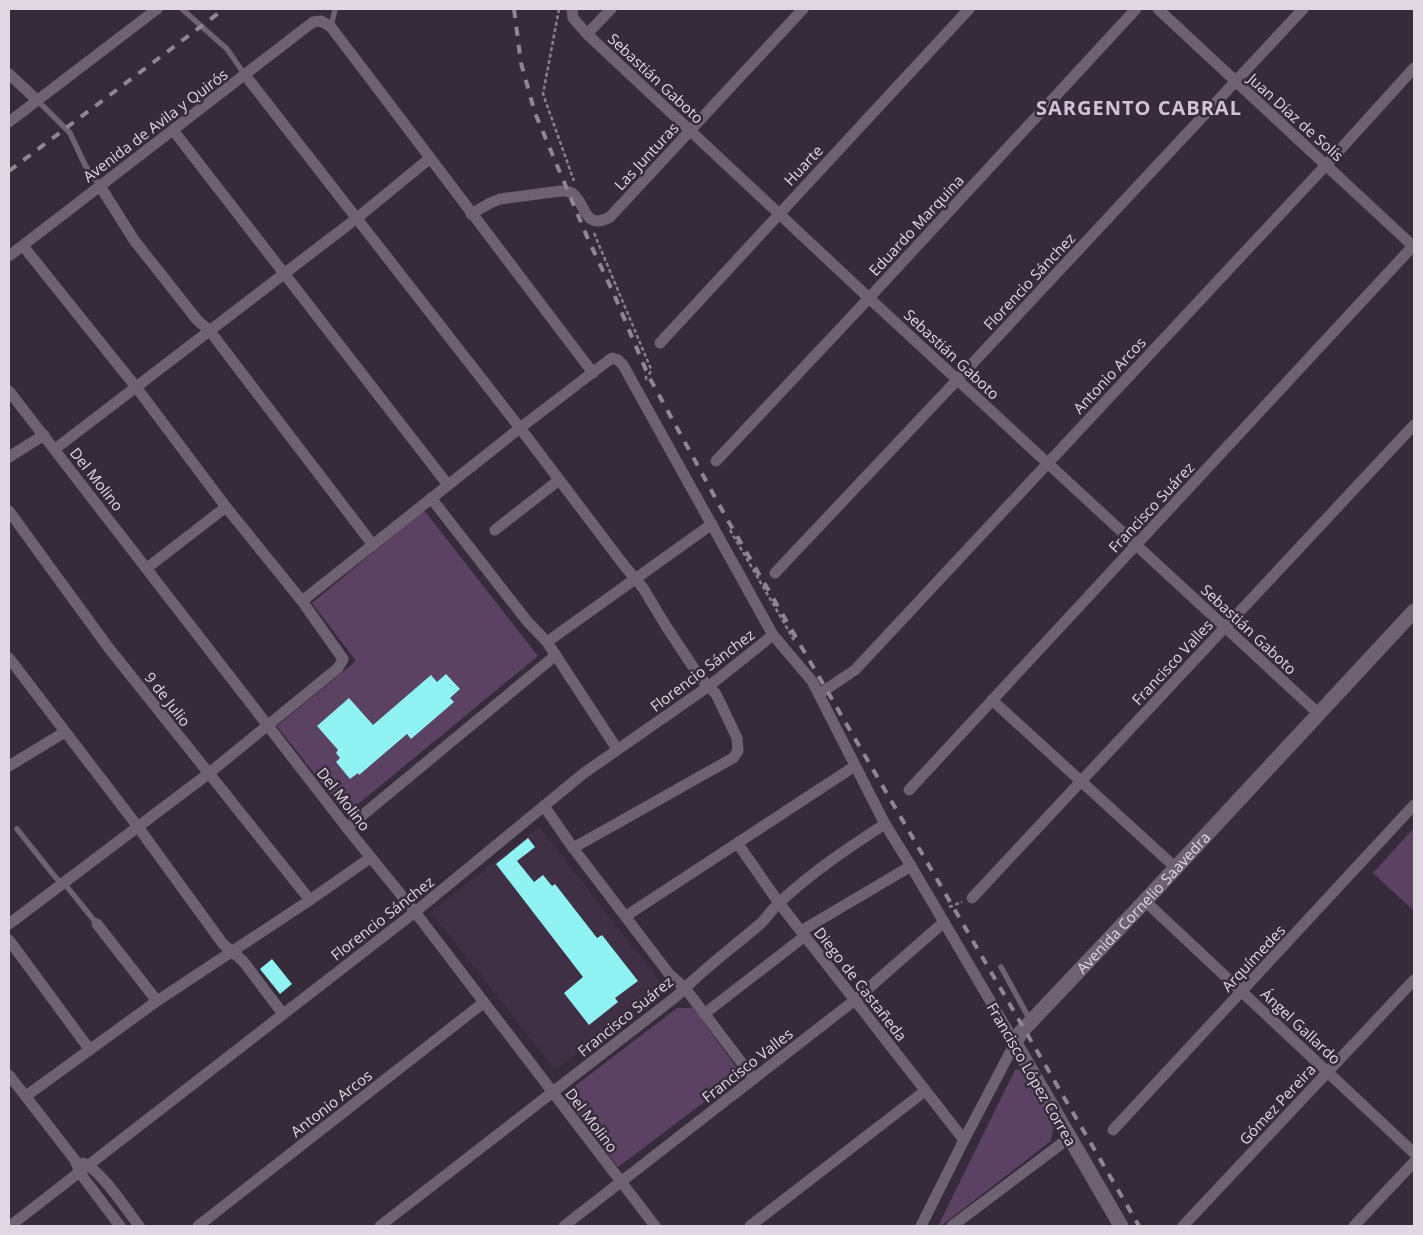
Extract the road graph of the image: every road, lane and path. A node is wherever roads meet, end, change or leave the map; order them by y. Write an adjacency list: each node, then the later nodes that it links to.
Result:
1 (157, 9): 18 (street)
2 (182, 9): 16 (lane)
3 (335, 9): 12 (lane)
4 (559, 9): 25 (path)
5 (611, 9): 13 (street)
6 (803, 9): 21 (street, Las Junturas)
7 (969, 9): 26 (street, Huarte)
8 (1136, 9): 35 (street, Eduardo Marquina)
9 (1158, 9): 17 (street, Juan Díaz de Solís)
10 (1303, 9): 17 (street, Florencio Sánchez)
11 (571, 10): 13 (street, Sebastián Gaboto)
12 (326, 24): 16 (street, Avenida de Avila y Quirós); 22 (street)
13 (587, 34): 21 (street, Sebastián Gaboto)
14 (1414, 68): 23 (street, Antonio Arcos)
15 (9, 74): 18 (street)
16 (245, 75): 20 (street, Avenida de Avila y Quirós); 29 (street)
17 (1235, 81): 23 (street, Juan Díaz de Solís); 39 (street, Florencio Sánchez)
18 (37, 100): 19 (street); 24 (lane)
19 (9, 122)
20 (174, 130): 24 (street, Avenida de Avila y Quirós); 33 (street)
21 (690, 130): 26 (street, Sebastián Gaboto); 28 (street, Las Junturas)
22 (429, 159): 27 (street); 29 (street)
23 (1327, 164): 31 (street, Juan Díaz de Solís); 48 (street, Antonio Arcos)
24 (100, 186): 30 (street, Avenida de Avila y Quirós); 36 (street)
25 (577, 188)
26 (778, 213): 35 (street, Sebastián Gaboto); 37 (street, Huarte)
27 (471, 214): 28 (street); 38 (street)
28 (586, 215): 34 (path)
29 (357, 218): 33 (street); 43 (street)
30 (22, 246): 32 (street, Avenida de Avila y Quirós); 40 (street)
31 (1414, 246): 57 (street, Francisco Suárez)
32 (9, 256)
33 (285, 273): 36 (street); 50 (street)
34 (614, 281)
35 (869, 298): 39 (street, Sebastián Gaboto); 47 (street, Eduardo Marquina)
36 (209, 330): 40 (street); 56 (street)
37 (660, 343)
38 (593, 373): 43 (street); 54 (street, Francisco López Correa)
39 (958, 379): 48 (street, Sebastián Gaboto); 59 (street, Florencio Sánchez)
40 (136, 387): 45 (street); 52 (street)
41 (9, 391): 44 (street, Del Molino)
42 (1414, 425): 63 (street, Francisco Valles)
43 (520, 428): 49 (street); 50 (street)
44 (44, 435): 45 (street, Del Molino); 46 (street)
45 (55, 449): 58 (street, Del Molino)
46 (9, 457)
47 (716, 461)
48 (1047, 462): 57 (street, Sebastián Gaboto); 69 (street, Antonio Arcos)
49 (560, 480): 55 (street); 60 (street)
50 (448, 485): 51 (street)
51 (431, 498): 56 (street); 65 (street)
52 (226, 507): 58 (street); 61 (street)
53 (9, 511): 77 (street, 9 de Julio)
54 (712, 524): 60 (street); 64 (street, Francisco López Correa)
55 (495, 530)
56 (373, 545): 61 (street)
57 (1136, 545): 63 (street, Sebastián Gaboto); 70 (street, Francisco Suárez)
58 (147, 568): 72 (street, Del Molino)
59 (775, 573)
60 (636, 578): 65 (street); 68 (street)
61 (302, 602): 72 (street)
62 (1414, 612): 71 (main road, Avenida Cornelio Saavedra)
63 (1225, 628): 71 (street, Sebastián Gaboto); 78 (street, Francisco Valles)
64 (773, 635): 68 (street, Florencio Sánchez); 69 (street, Francisco López Correa)
65 (547, 642): 66 (street)
66 (556, 655): 74 (street); 84 (street)
67 (9, 658): 73 (street)
68 (709, 686): 74 (street, Florencio Sánchez); 87 (street)
69 (819, 694): 76 (street, Francisco López Correa)
70 (992, 700): 78 (street); 79 (street, Francisco Suárez)
71 (1319, 714): 90 (main road, Avenida Cornelio Saavedra)
72 (268, 725): 77 (street); 84 (street, Del Molino)
73 (65, 732): 75 (street); 83 (street)
74 (617, 749): 81 (street, Florencio Sánchez)
75 (9, 766)
76 (856, 766): 82 (street, Francisco López Correa); 86 (street)
77 (208, 774): 83 (street); 93 (street, 9 de Julio)
78 (1081, 781): 90 (street); 92 (street, Francisco Valles)
79 (909, 790)
80 (1414, 805): 107 (street, Arquímedes)
81 (544, 806): 87 (street); 96 (street, Florencio Sánchez)
82 (885, 824): 89 (street, Francisco López Correa); 95 (street, Francisco Suárez)
83 (138, 827): 91 (street); 103 (street)
84 (347, 828): 88 (street, Del Molino)
85 (17, 829): 91 (lane)
86 (738, 844): 95 (street, Diego de Castañeda); 97 (street)
87 (573, 848): 97 (street)
88 (370, 858): 93 (street); 96 (street, Del Molino)
89 (911, 866): 98 (street, Francisco López Correa); 101 (street)
90 (1176, 868): 94 (main road, Avenida Cornelio Saavedra)
91 (63, 883): 99 (street); 100 (lane)
92 (972, 898): 98 (path)
93 (310, 900): 103 (street)
94 (1145, 901): 107 (street, Ángel Gallardo); 113 (main road, Avenida Cornelio Saavedra)
95 (779, 903): 101 (street, Diego de Castañeda); 106 (street, Francisco Suárez)
96 (415, 912): 110 (street, Del Molino); 111 (street, Florencio Sánchez)
97 (626, 916): 106 (street)
98 (941, 917): 108 (street, Francisco Valles); 114 (street, Francisco López Correa)
99 (9, 924)
100 (97, 924): 109 (street)
101 (803, 934): 108 (street, Diego de Castañeda); 112 (street)
102 (9, 940): 115 (street)
103 (232, 952): 109 (street); 111 (street)
104 (1001, 967): 113 (lane)
105 (1414, 980): 116 (street, Gómez Pereira)
106 (685, 988): 112 (street); 120 (street, Francisco Suárez)
107 (1242, 992): 116 (street, Ángel Gallardo); 122 (street, Arquímedes)
108 (855, 1000): 118 (street, Francisco Valles); 119 (street, Diego de Castañeda)
109 (157, 1001): 115 (street)
110 (483, 1003): 120 (street, Del Molino); 132 (street, Antonio Arcos)
111 (283, 1014): 127 (street, Florencio Sánchez)
112 (704, 1014): 118 (street)
113 (1031, 1022): 114 (main road, Avenida Cornelio Saavedra)
114 (1016, 1043): 123 (main road, Francisco López Correa); 124 (street, Avenida Cornelio Saavedra)
115 (90, 1050): 121 (street)
116 (1328, 1072): 125 (street, Ángel Gallardo); 140 (street, Gómez Pereira)
117 (9, 1075): 121 (street)
118 (754, 1079): 128 (street, Francisco Valles)
119 (925, 1091): 124 (street, Diego de Castañeda); 136 (street)
120 (553, 1093): 128 (street, Del Molino); 133 (street, Francisco Suárez)
121 (26, 1096): 127 (street)
122 (1113, 1130)
123 (1069, 1138): 138 (street); 139 (main road, Francisco López Correa)
124 (964, 1140): 137 (street, Avenida Cornelio Saavedra)
125 (1414, 1153)
126 (1414, 1162): 141 (street)
127 (85, 1169): 129 (street, Florencio Sánchez); 130 (street); 131 (street)
128 (620, 1183): 134 (street, Francisco Valles); 135 (street, Del Molino)
129 (10, 1226)
130 (120, 1226)
131 (139, 1226)
132 (198, 1226)
133 (380, 1226)
134 (564, 1226)
135 (655, 1226)
136 (750, 1226)
137 (921, 1226)
138 (952, 1226)
139 (1121, 1226)
140 (1183, 1226)
141 (1354, 1226)

